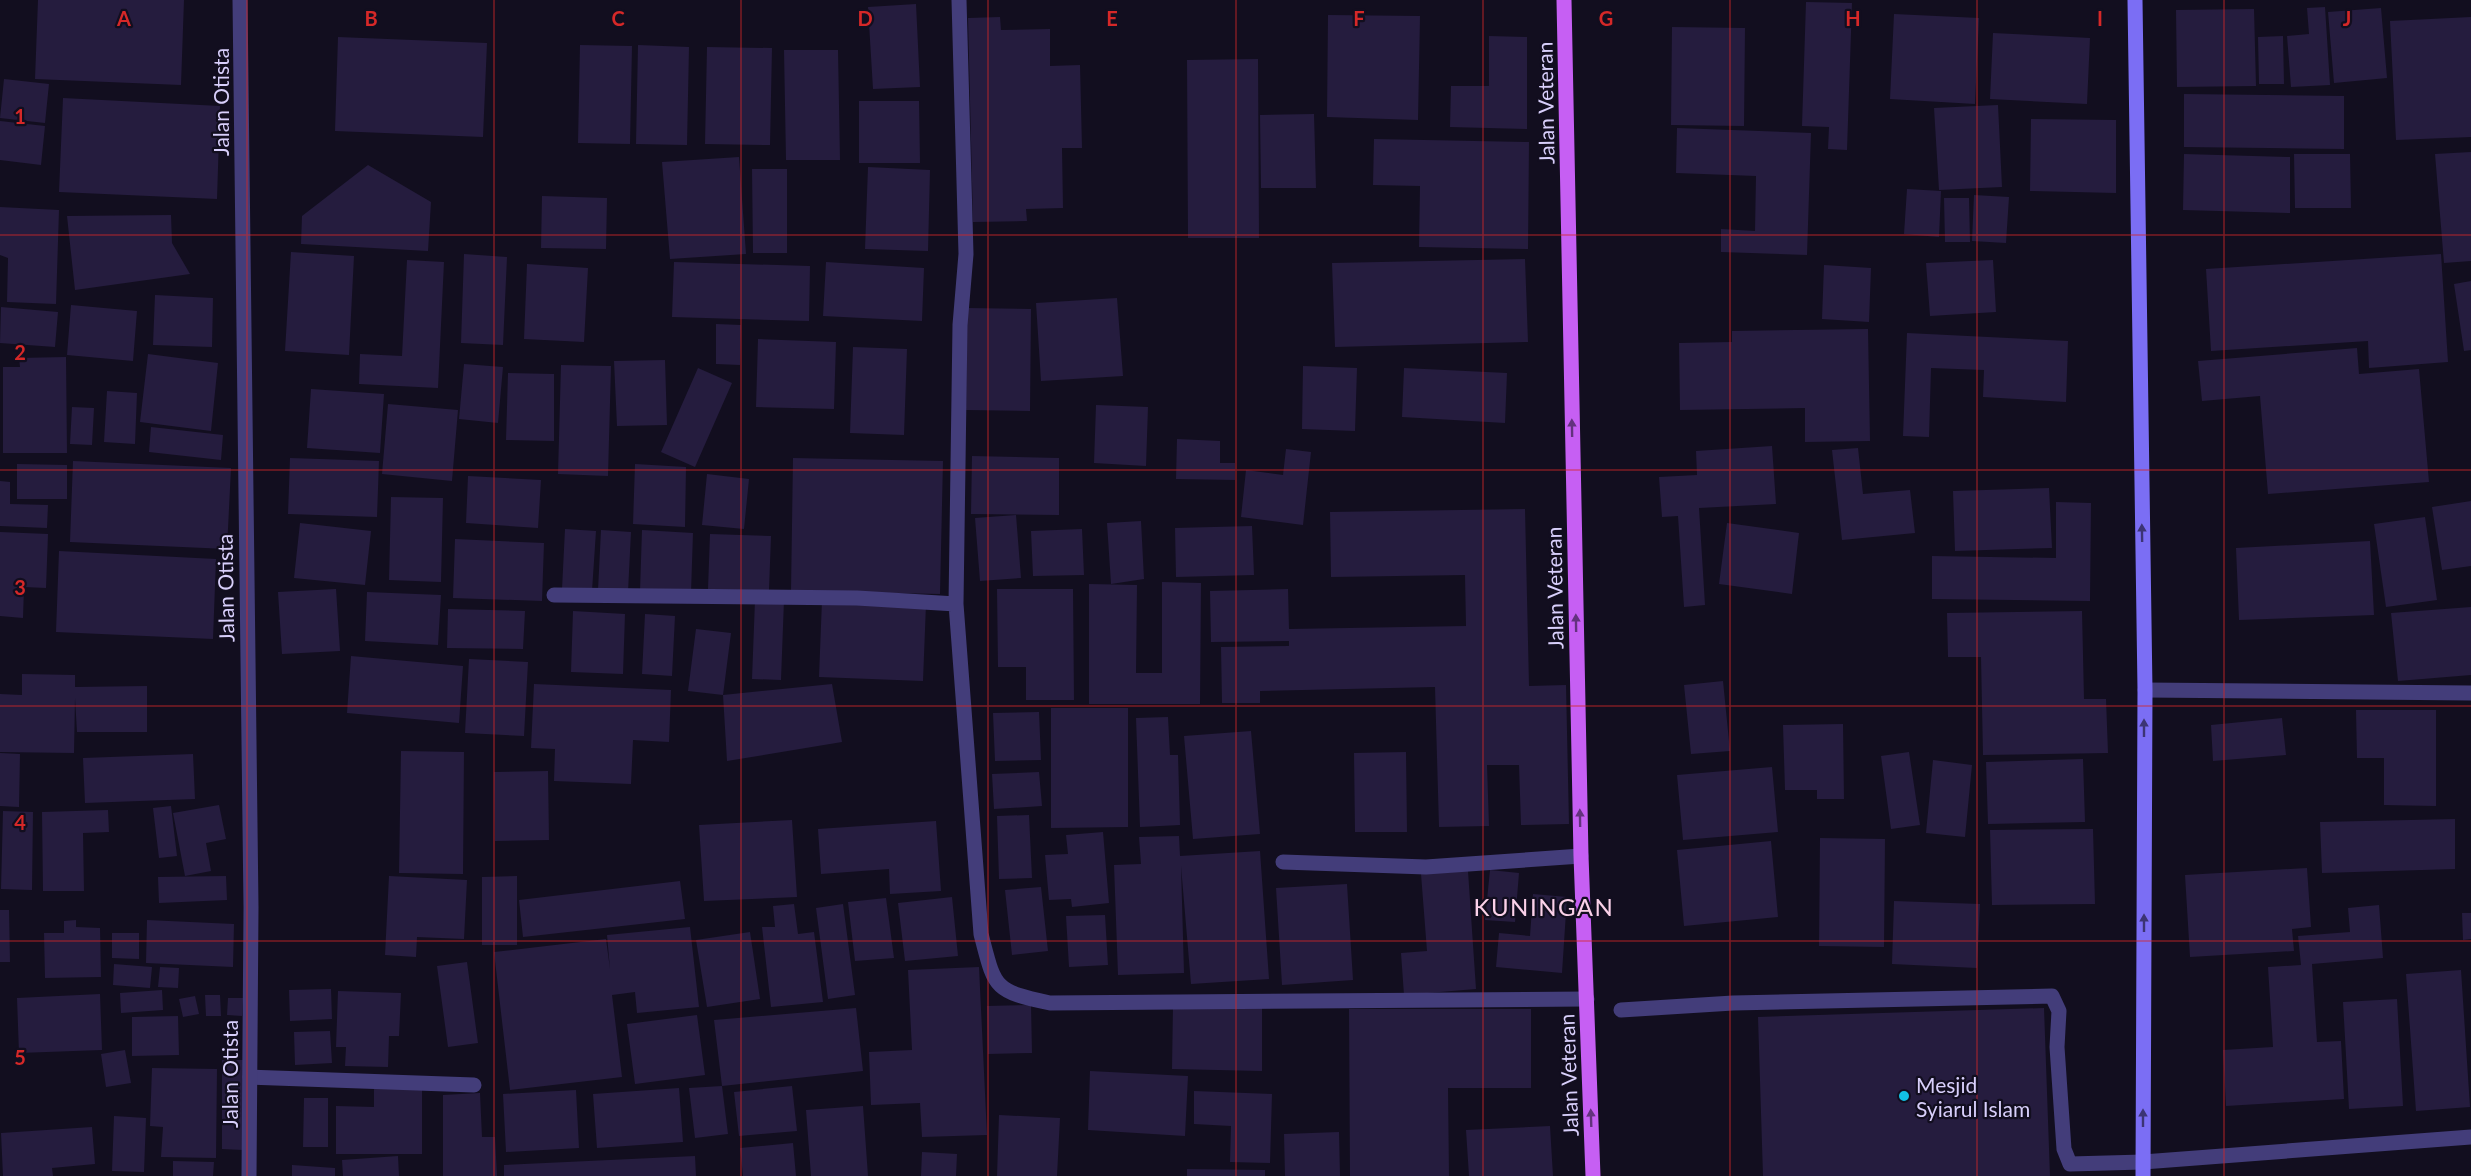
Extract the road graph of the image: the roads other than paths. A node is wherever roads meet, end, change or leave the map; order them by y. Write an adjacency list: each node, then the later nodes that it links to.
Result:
1 (240, 0): 13 (street, Jalan Otista)
2 (959, 0): 6 (street)
3 (1564, 0): 9 (main road, Jalan Veteran, one-way to 3)
4 (2135, 0): 7 (main road, one-way to 4)
5 (554, 595): 6 (street)
6 (956, 604): 11 (street)
7 (2145, 690): 8 (street); 16 (main road, one-way to 7)
8 (2471, 693)
9 (1581, 856): 10 (street); 11 (main road, Jalan Veteran)
10 (1283, 862)
11 (1587, 999): 18 (main road, Jalan Veteran, one-way to 11)
12 (1621, 1010): 16 (street)
13 (250, 1077): 14 (street); 17 (street, Jalan Otista)
14 (474, 1085)
15 (2471, 1137): 16 (street)
16 (2143, 1169)
17 (249, 1176)
18 (1593, 1176)

